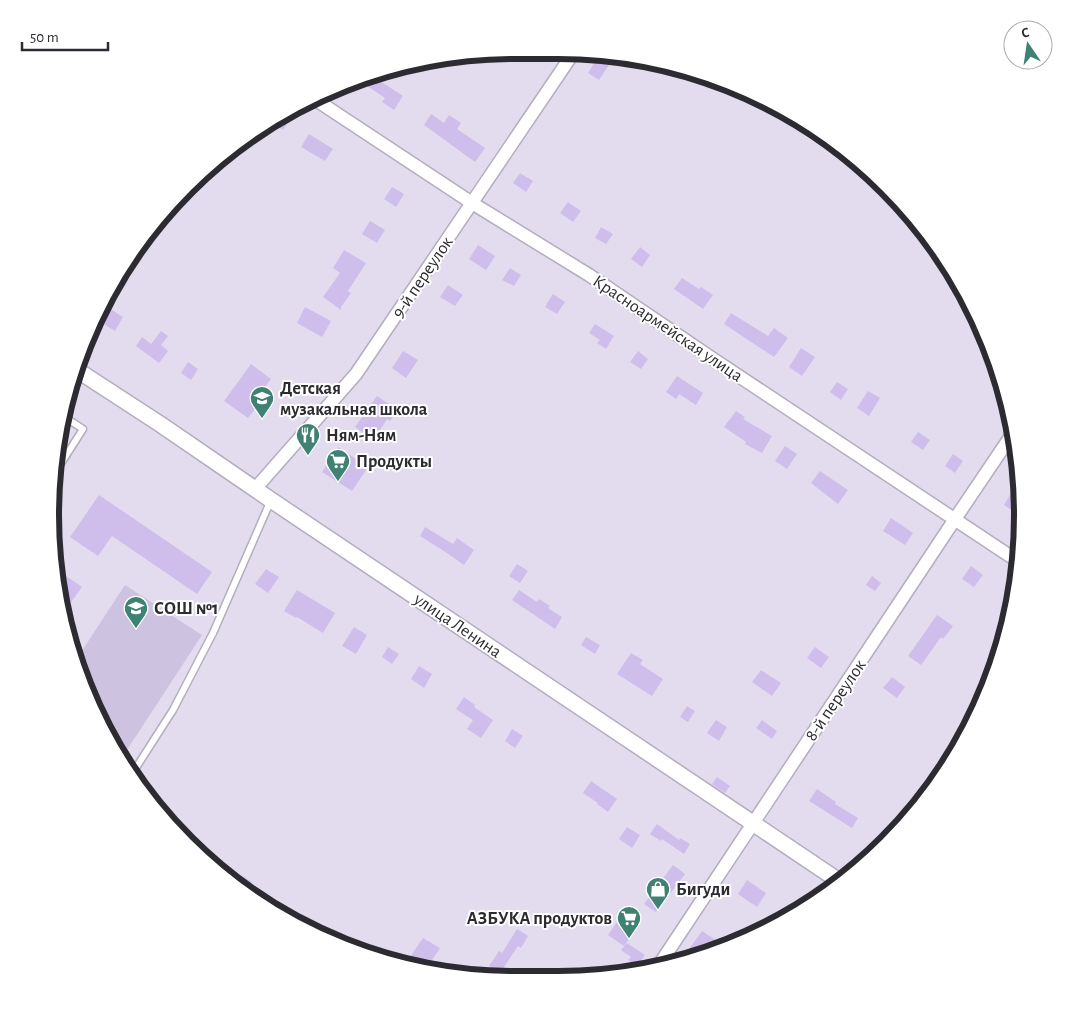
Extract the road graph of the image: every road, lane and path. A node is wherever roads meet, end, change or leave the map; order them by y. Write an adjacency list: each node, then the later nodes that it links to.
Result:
1 (569, 59): 3 (street, 9-й переулок)
2 (320, 103): 3 (street, Красноармейская улица)
3 (472, 203): 8 (street, 9-й переулок); 10 (street, Красноармейская улица)
4 (81, 373): 8 (street, улица Ленина)
5 (69, 420): 7 (lane)
6 (1008, 442): 10 (street, 8-й переулок)
7 (62, 461)
8 (255, 489): 9 (street, улица Ленина)
9 (271, 500): 12 (lane); 13 (street, улица Ленина)
10 (955, 519): 11 (street, Красноармейская улица); 13 (street, 8-й переулок)
11 (1012, 557)
12 (136, 768)
13 (753, 823): 14 (street, улица Ленина); 15 (street, 8-й переулок)
14 (835, 878)
15 (663, 959)

